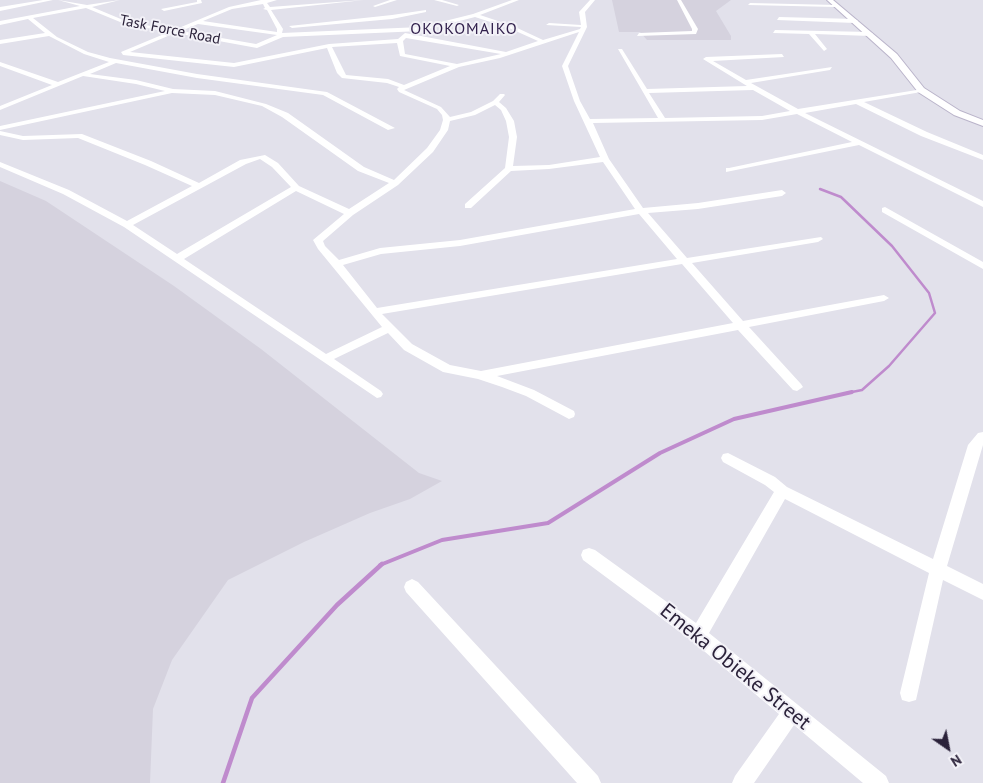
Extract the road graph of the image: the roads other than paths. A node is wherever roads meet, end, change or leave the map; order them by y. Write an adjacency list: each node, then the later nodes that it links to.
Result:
1 (51, 0): 20 (street)
2 (60, 0): 18 (street, Task Force Road)
3 (118, 0): 18 (street)
4 (199, 0): 21 (street)
5 (275, 0): 13 (street)
6 (362, 0): 15 (street)
7 (395, 0): 19 (street)
8 (436, 0): 17 (street)
9 (518, 0): 26 (street)
10 (593, 0): 34 (street)
11 (679, 0): 42 (street)
12 (830, 0): 14 (street)
13 (263, 1): 22 (street); 30 (street)
14 (835, 3): 16 (street); 29 (street); 74 (street)
15 (321, 4): 22 (street); 23 (street)
16 (750, 4)
17 (457, 5)
18 (86, 6): 27 (street); 35 (street, Task Force Road)
19 (375, 6)
20 (0, 8)
21 (164, 9)
22 (266, 9): 36 (street)
23 (324, 10)
24 (424, 11): 31 (street)
25 (328, 16): 31 (street)
26 (475, 16): 39 (street); 45 (street)
27 (28, 17): 32 (street); 40 (street)
28 (779, 20): 29 (street)
29 (855, 21): 41 (street)
30 (196, 22): 35 (street); 36 (street)
31 (331, 22): 36 (street)
32 (0, 23)
33 (549, 25): 34 (street)
34 (583, 29): 45 (street); 73 (street)
35 (171, 32): 36 (street, Task Force Road); 49 (street)
36 (280, 32): 39 (street)
37 (774, 32): 38 (street)
38 (810, 32): 41 (street); 48 (street)
39 (405, 33): 43 (street); 50 (street)
40 (50, 34): 44 (street); 53 (street)
41 (870, 34): 63 (street)
42 (639, 36)
43 (400, 41): 46 (street); 51 (street)
44 (0, 42)
45 (544, 42): 50 (street)
46 (328, 46): 49 (street); 61 (street)
47 (620, 50): 65 (street)
48 (824, 50)
49 (123, 53): 53 (street)
50 (509, 54): 56 (street)
51 (402, 55): 55 (street); 56 (street)
52 (782, 56): 59 (street)
53 (113, 61): 58 (street); 76 (street)
54 (0, 64): 60 (street)
55 (402, 65)
56 (457, 66): 61 (street)
57 (830, 68): 59 (street)
58 (85, 75): 60 (street); 64 (street)
59 (745, 82): 62 (street)
60 (59, 85): 69 (street)
61 (404, 87): 72 (street)
62 (753, 88): 65 (street); 70 (street)
63 (921, 90): 67 (street); 74 (street)
64 (173, 91): 75 (street); 84 (street)
65 (644, 91): 71 (street)
66 (502, 95): 68 (street)
67 (856, 101): 70 (street); 79 (street)
68 (495, 102): 72 (street); 82 (street)
69 (0, 108)
70 (800, 112): 71 (street); 78 (street)
71 (662, 118): 73 (street)
72 (447, 120): 84 (street)
73 (588, 120): 80 (street)
74 (983, 122)
75 (0, 128)
76 (391, 128)
77 (0, 133): 85 (street)
78 (858, 143): 83 (street); 88 (street)
79 (983, 158)
80 (605, 159): 82 (street); 91 (street)
81 (0, 164): 93 (street)
82 (509, 170): 89 (street)
83 (729, 170)
84 (395, 183): 92 (street)
85 (199, 186): 86 (street); 93 (street)
86 (296, 188): 92 (street); 95 (street)
87 (782, 193): 91 (street)
88 (983, 204)
89 (468, 206)
90 (885, 210): 98 (street)
91 (641, 211): 96 (street); 97 (street)
92 (350, 213): 97 (street)
93 (127, 225): 95 (street)
94 (818, 239): 96 (street)
95 (178, 258): 103 (street)
96 (684, 261): 100 (street); 101 (street)
97 (337, 264): 100 (street)
98 (983, 265)
99 (884, 298): 101 (street)
100 (375, 312): 102 (street)
101 (741, 326): 104 (street); 105 (street)
102 (389, 328): 103 (street); 104 (street)
103 (325, 359): 106 (street)
104 (480, 375): 107 (street)
105 (797, 387)
106 (377, 394)
107 (569, 414)
108 (983, 437): 112 (street)
109 (728, 458): 110 (street)
110 (782, 491): 112 (street); 115 (street)
111 (589, 555): 115 (street, Emeka Obieke Street)
112 (938, 568): 114 (street); 116 (street)
113 (412, 588): 118 (street)
114 (983, 592)
115 (698, 635): 117 (street, Emeka Obieke Street)
116 (910, 693)
117 (792, 712): 119 (street); 120 (street, Emeka Obieke Street)
118 (591, 783)
119 (742, 783)
120 (879, 783)

